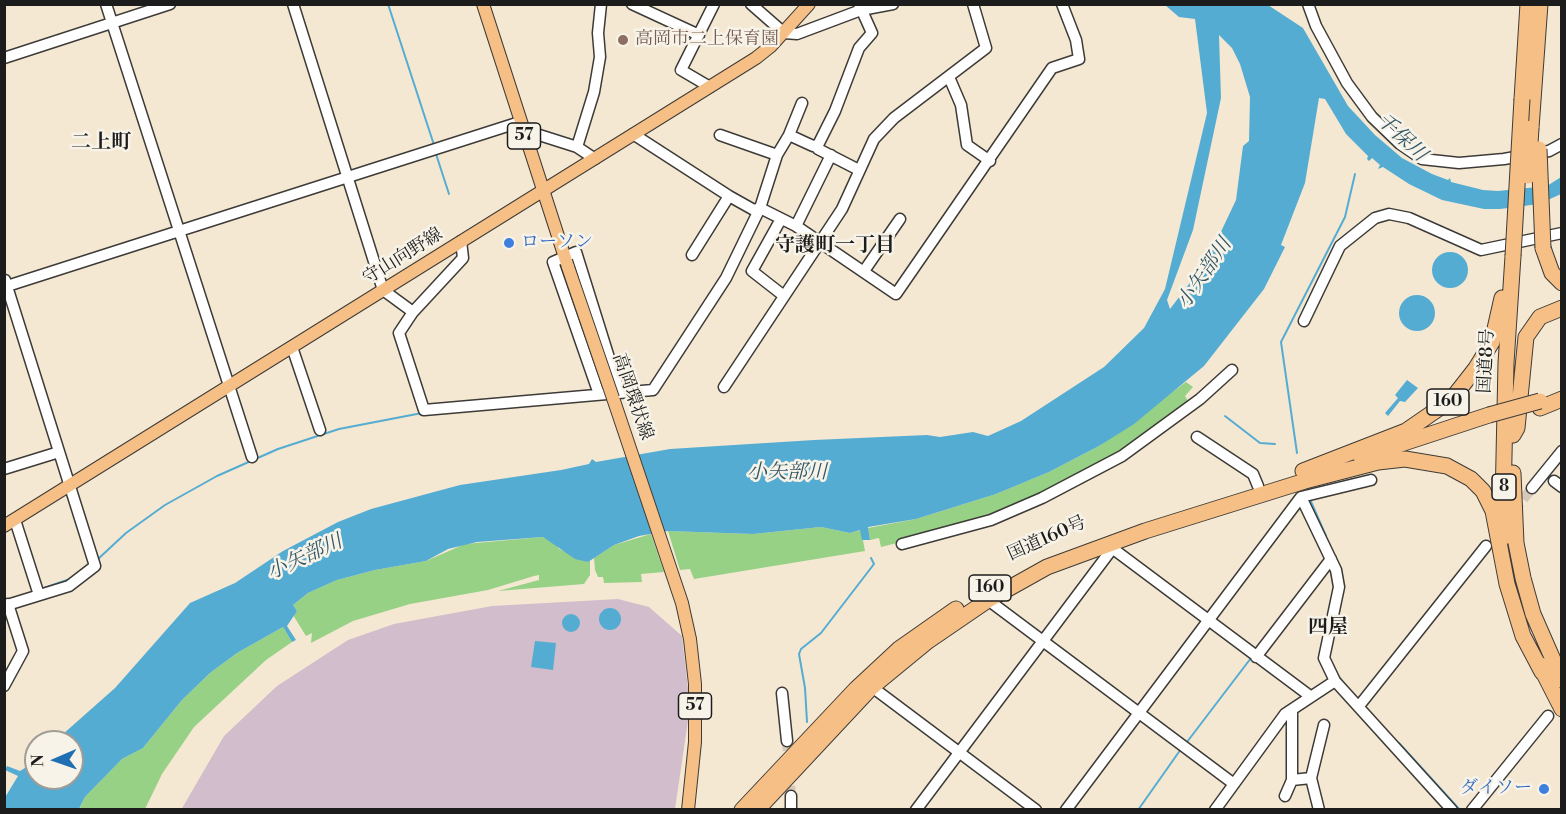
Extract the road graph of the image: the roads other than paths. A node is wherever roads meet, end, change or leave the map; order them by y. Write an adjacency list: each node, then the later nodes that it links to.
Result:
1 (106, 4): 17 (street)
2 (170, 4): 17 (street)
3 (292, 4): 38 (street)
4 (483, 4): 24 (main road, 高岡環状線 / 57)
5 (601, 4): 32 (street)
6 (632, 4): 19 (street)
7 (714, 4): 19 (street)
8 (751, 4): 18 (street)
9 (809, 4): 18 (main road, 守山向野線)
10 (893, 4): 16 (street)
11 (973, 4): 21 (street)
12 (1062, 4): 36 (street)
13 (1308, 4): 30 (street)
14 (1528, 4): 25 (highway, 国道8号 / 8, bridge)
15 (1540, 4): 25 (highway)
16 (860, 7): 18 (street); 31 (street)
17 (112, 23): 20 (street); 45 (street)
18 (784, 33): 22 (main road, 守山向野線)
19 (699, 35): 22 (street)
20 (4, 58)
21 (949, 77): 36 (street); 37 (street)
22 (710, 87): 26 (main road, 守山向野線)
23 (802, 103): 28 (street)
24 (520, 122): 29 (main road, 高岡環状線 / 57); 38 (street)
25 (1530, 130): 52 (highway, 国道8号 / 8, bridge); 55 (highway, bridge)
26 (633, 134): 35 (main road, 守山向野線); 40 (street)
27 (720, 135): 33 (street)
28 (789, 135): 31 (street); 33 (street)
29 (524, 136): 32 (street); 39 (main road, 高岡環状線 / 57)
30 (1562, 144)
31 (818, 145): 34 (street)
32 (577, 147): 35 (street)
33 (777, 155): 41 (street)
34 (831, 155): 37 (street); 44 (street)
35 (595, 159): 39 (main road, 守山向野線)
36 (990, 161): 54 (street)
37 (859, 170): 48 (street)
38 (347, 177): 45 (street); 57 (street)
39 (542, 190): 47 (main road, 守山向野線); 53 (main road, 高岡環状線 / 57)
40 (729, 196): 41 (street); 51 (street)
41 (760, 208): 42 (street); 68 (street)
42 (782, 219): 44 (street); 49 (street)
43 (900, 219): 54 (street)
44 (796, 226): 48 (street)
45 (178, 231): 56 (street); 64 (street)
46 (1562, 232): 61 (street)
47 (461, 241): 57 (main road, 守山向野線); 60 (street)
48 (820, 242): 54 (street); 58 (street)
49 (767, 244): 50 (street); 58 (street)
50 (778, 250)
51 (693, 255)
52 (1514, 256): 72 (highway, 国道8号 / 8); 78 (highway, 160); 95 (highway, 国道8号 / 8)
53 (566, 261): 67 (street); 68 (main road, 高岡環状線 / 57, bridge)
54 (864, 271)
55 (1562, 283)
56 (5, 284): 75 (street)
57 (383, 290): 60 (street); 62 (main road, 守山向野線)
58 (784, 296): 65 (street)
59 (1562, 308): 72 (highway)
60 (413, 312): 67 (street)
61 (1304, 321)
62 (292, 347): 64 (main road, 守山向野線); 71 (street)
63 (1232, 370): 85 (street)
64 (229, 387): 76 (street); 80 (main road, 守山向野線)
65 (724, 387)
66 (1562, 391): 70 (highway, 160)
67 (599, 394): 68 (street)
68 (617, 395): 114 (main road, 高岡環状線 / 57)
69 (1562, 399): 70 (highway, 160)
70 (1540, 404): 78 (highway, 160)
71 (320, 430)
72 (1513, 435): 96 (highway, 国道8号 / 8)
73 (1197, 437): 81 (street)
74 (1562, 451): 82 (street)
75 (59, 452): 77 (street); 80 (street)
76 (252, 457)
77 (4, 469)
78 (1304, 476): 81 (highway, 国道160号 / 160); 87 (highway, 国道160号 / 160); 95 (highway, 160)
79 (1371, 480): 83 (street)
80 (70, 485): 84 (main road, 守山向野線); 89 (street)
81 (1257, 486): 115 (highway, 国道160号 / 160)
82 (1532, 488)
83 (1301, 497): 88 (street); 92 (street)
84 (10, 523): 89 (street)
85 (902, 544)
86 (1486, 546): 102 (street)
87 (1110, 547): 90 (highway, 国道160号 / 160); 92 (street); 93 (street)
88 (1331, 559): 94 (street); 97 (street)
89 (39, 595): 91 (street)
90 (988, 600): 93 (street); 99 (highway, 国道160号 / 160)
91 (6, 605): 98 (street)
92 (1208, 618): 94 (street); 105 (street)
93 (1043, 641): 105 (street); 108 (street)
94 (1256, 657): 101 (street)
95 (1542, 672): 104 (highway, 国道8号 / 8)
96 (1562, 680)
97 (1335, 681): 101 (street); 102 (street)
98 (4, 686)
99 (872, 687): 108 (street); 116 (highway, 国道160号 / 160)
100 (782, 693): 107 (street)
101 (1310, 696): 103 (street)
102 (1361, 703): 123 (street)
103 (1292, 710): 110 (street); 111 (street)
104 (1555, 712): 124 (street)
105 (1136, 713): 111 (street); 120 (street)
106 (1324, 725): 109 (street)
107 (787, 741)
108 (959, 751): 118 (street); 119 (street)
109 (1311, 778): 110 (street); 122 (street)
110 (1292, 780): 113 (street)
111 (1234, 784): 121 (street)
112 (792, 796): 117 (street)
113 (1285, 796)
114 (688, 810)
115 (742, 810)
116 (757, 810)
117 (791, 810)
118 (916, 810)
119 (1036, 810)
120 (1066, 810)
121 (1215, 810)
122 (1319, 810)
123 (1452, 810)
124 (1472, 810)

